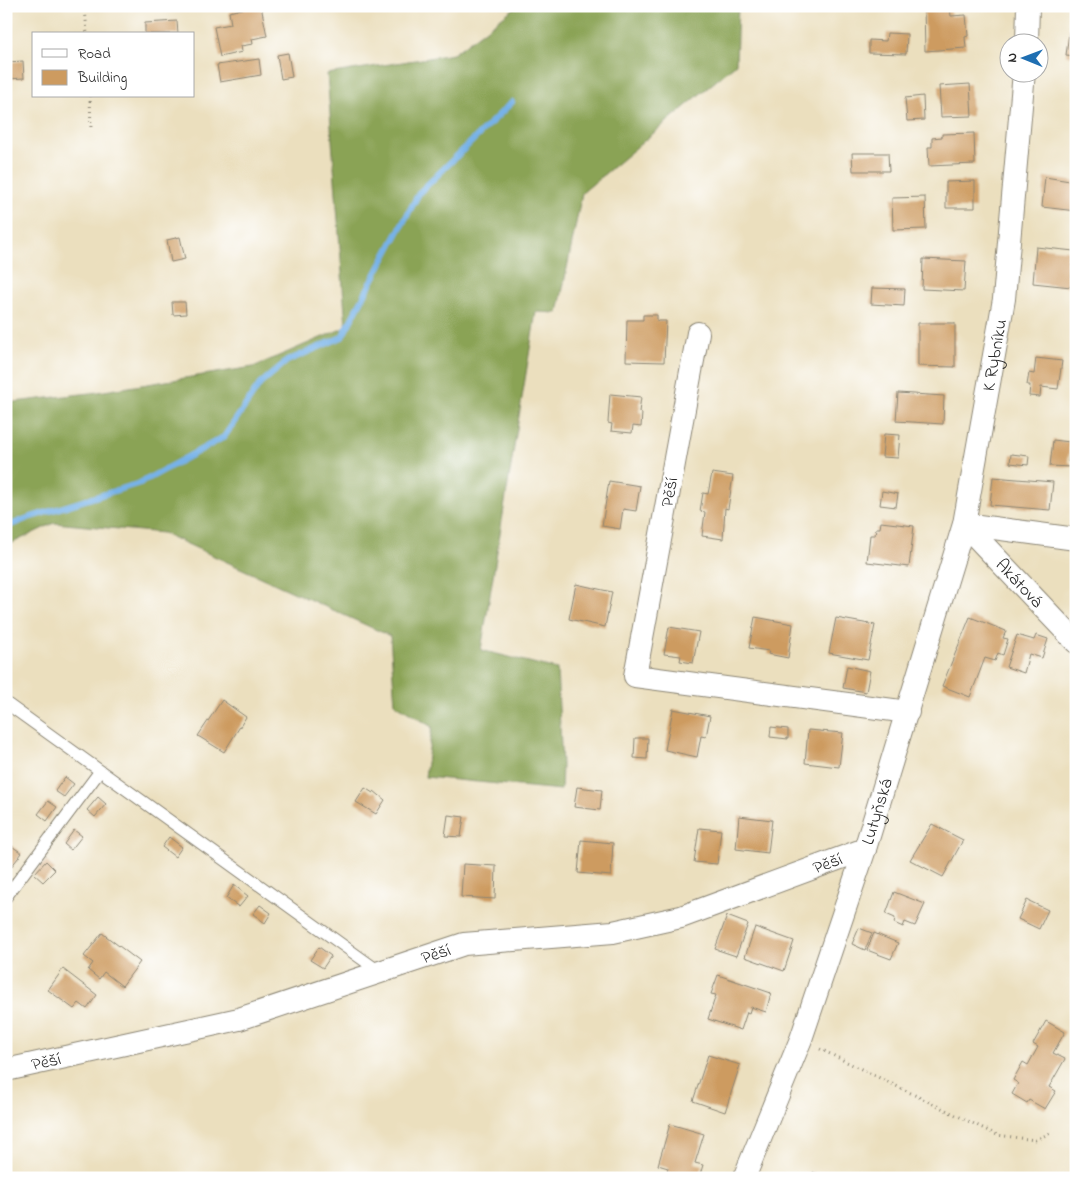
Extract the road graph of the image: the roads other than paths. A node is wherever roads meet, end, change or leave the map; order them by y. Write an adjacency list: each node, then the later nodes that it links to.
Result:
1 (1028, 6): 2 (street)
2 (1027, 32)
3 (1023, 82): 5 (street, K Rybníku)
4 (698, 333): 9 (street, Pěší)
5 (964, 524): 6 (street); 7 (street, Akátová); 9 (street, Lutyňská)
6 (1076, 539)
7 (1076, 642)
8 (6, 703): 10 (lane)
9 (908, 712): 11 (street, Lutyňská)
10 (100, 771): 12 (lane); 13 (lane)
11 (865, 849): 13 (street, Pěší); 15 (street, Lutyňská)
12 (6, 897)
13 (380, 972): 14 (street, Pěší)
14 (6, 1070)
15 (744, 1178)

